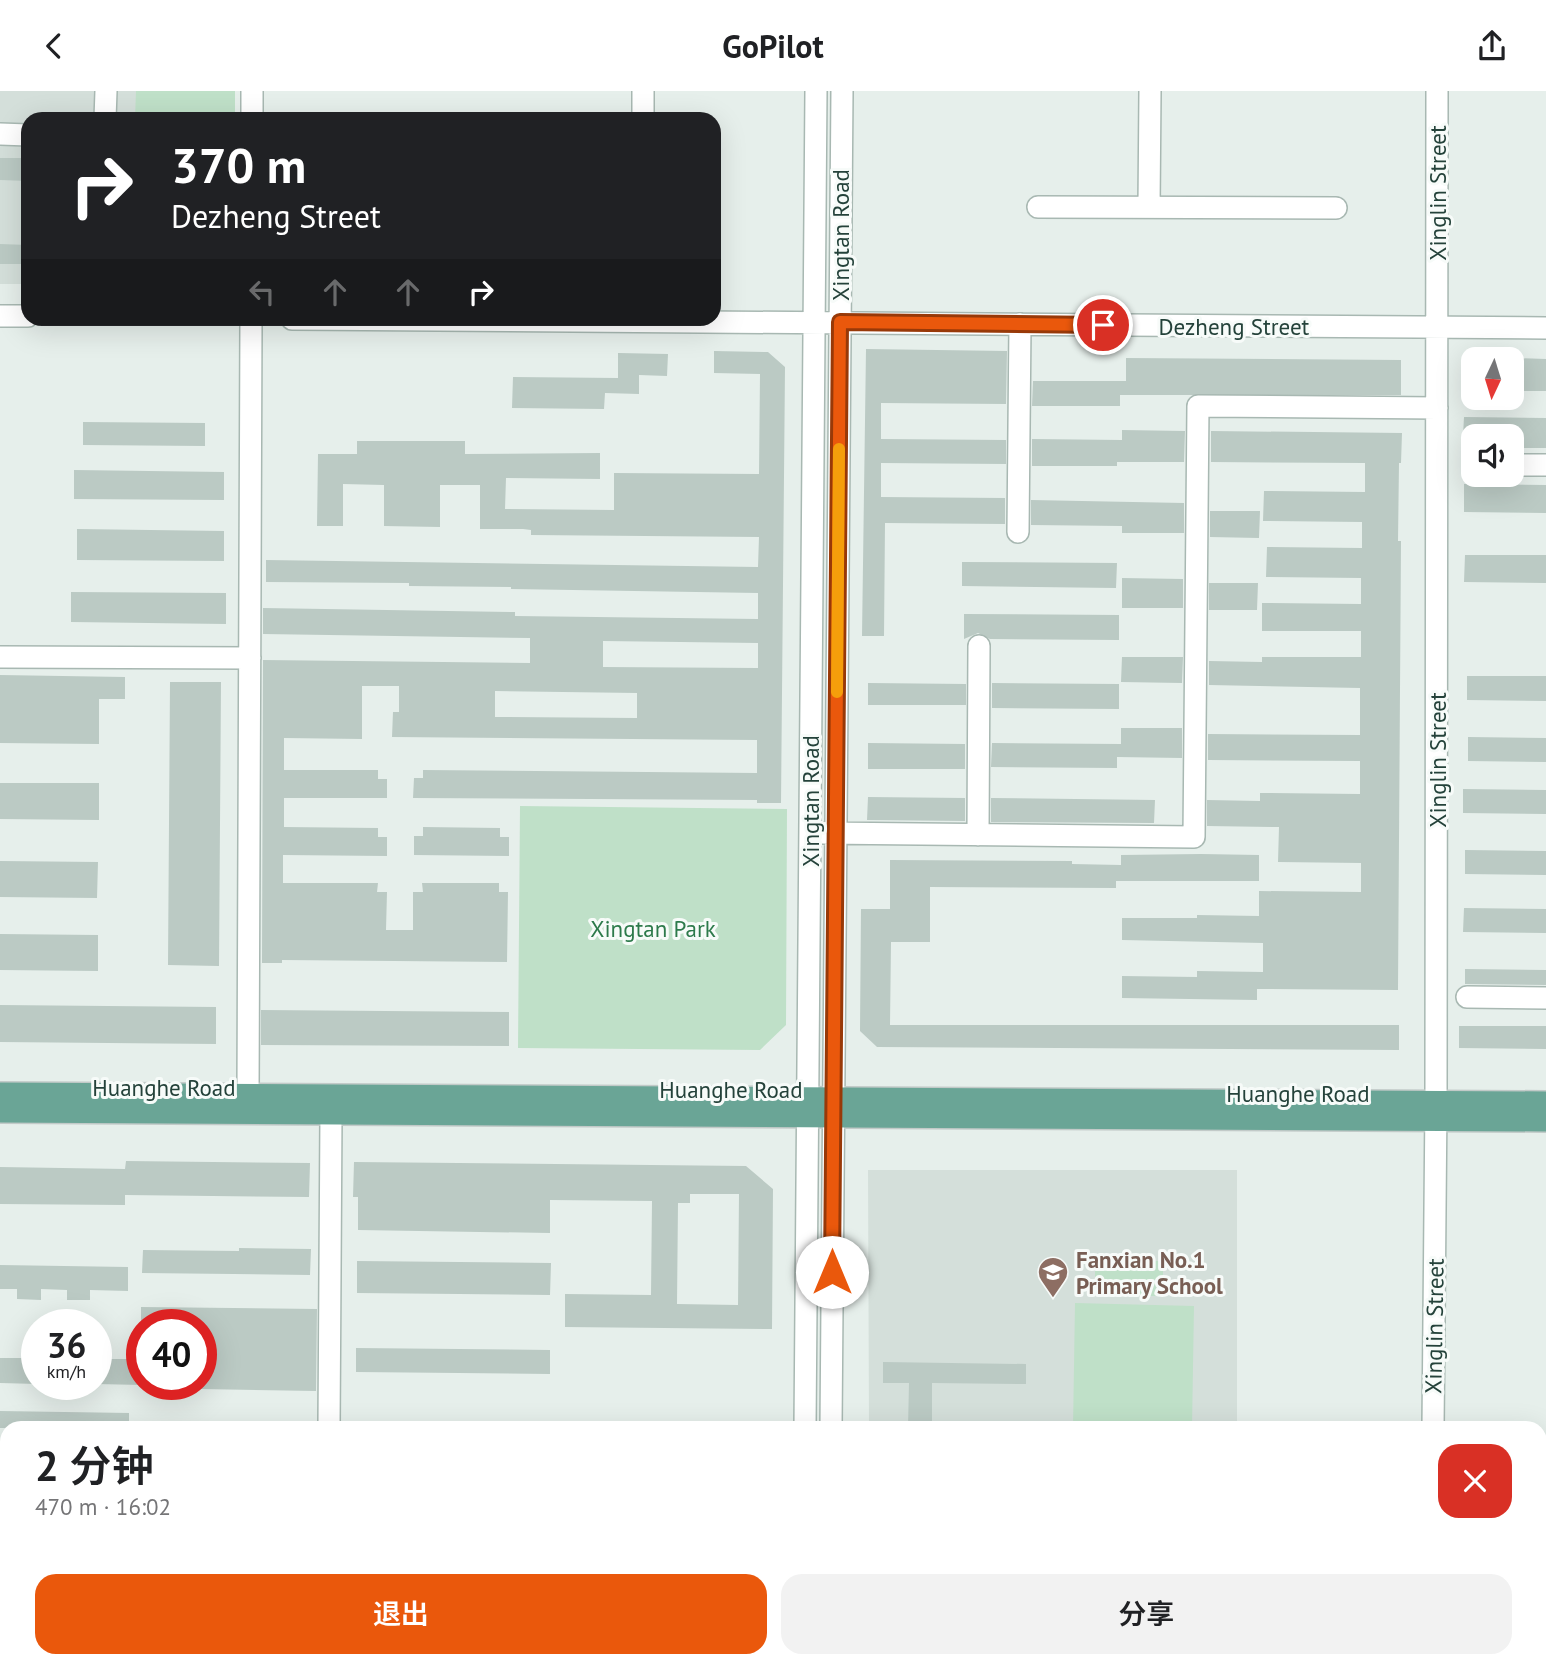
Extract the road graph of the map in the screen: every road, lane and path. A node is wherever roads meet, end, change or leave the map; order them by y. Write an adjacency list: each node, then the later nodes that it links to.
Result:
1 (106, 91): 8 (street)
2 (252, 91): 9 (street)
3 (643, 91): 10 (street)
4 (816, 91): 19 (street, Xingtan Road)
5 (842, 91): 20 (street, Xingtan Road)
6 (1150, 91): 14 (street)
7 (1437, 91): 23 (street, Xinglin Street)
8 (106, 112)
9 (252, 112)
10 (643, 112)
11 (0, 134): 12 (street)
12 (21, 135)
13 (1038, 207): 14 (street)
14 (1149, 207): 15 (street)
15 (1336, 208)
16 (0, 316): 17 (street)
17 (21, 316)
18 (721, 320): 19 (street, Dezheng Street)
19 (814, 321): 20 (street, Dezheng Street); 32 (street, Xingtan Road)
20 (840, 322): 21 (street, Dezheng Street); 33 (street, Xingtan Road)
21 (1020, 324): 23 (street, Dezheng Street); 28 (street)
22 (251, 326): 31 (street)
23 (1437, 327): 24 (street, Dezheng Street); 25 (street, Xinglin Street)
24 (1546, 328)
25 (1437, 408): 34 (street); 42 (street, Xinglin Street)
26 (1524, 465): 27 (street)
27 (1546, 465)
28 (1018, 532)
29 (979, 646): 34 (street)
30 (0, 657): 31 (street)
31 (250, 658): 38 (street)
32 (810, 832): 33 (street); 40 (street, Xingtan Road)
33 (835, 833): 34 (street); 41 (street, Xingtan Road)
34 (978, 835)
35 (1467, 997): 36 (street)
36 (1546, 998)
37 (0, 1093): 38 (main road, Huanghe Road)
38 (248, 1095): 40 (main road, Huanghe Road)
39 (1546, 1102): 42 (main road, Huanghe Road)
40 (808, 1106): 41 (main road, Huanghe Road); 44 (main road, Huanghe Road); 47 (street, Xingtan Road)
41 (833, 1106): 42 (main road, Huanghe Road); 48 (street, Xingtan Road)
42 (1436, 1111): 45 (main road, Huanghe Road); 49 (street, Xinglin Street)
43 (0, 1112): 44 (main road, Huanghe Road)
44 (331, 1114): 46 (street)
45 (1546, 1121)
46 (329, 1421)
47 (805, 1421)
48 (831, 1421)
49 (1433, 1421)

